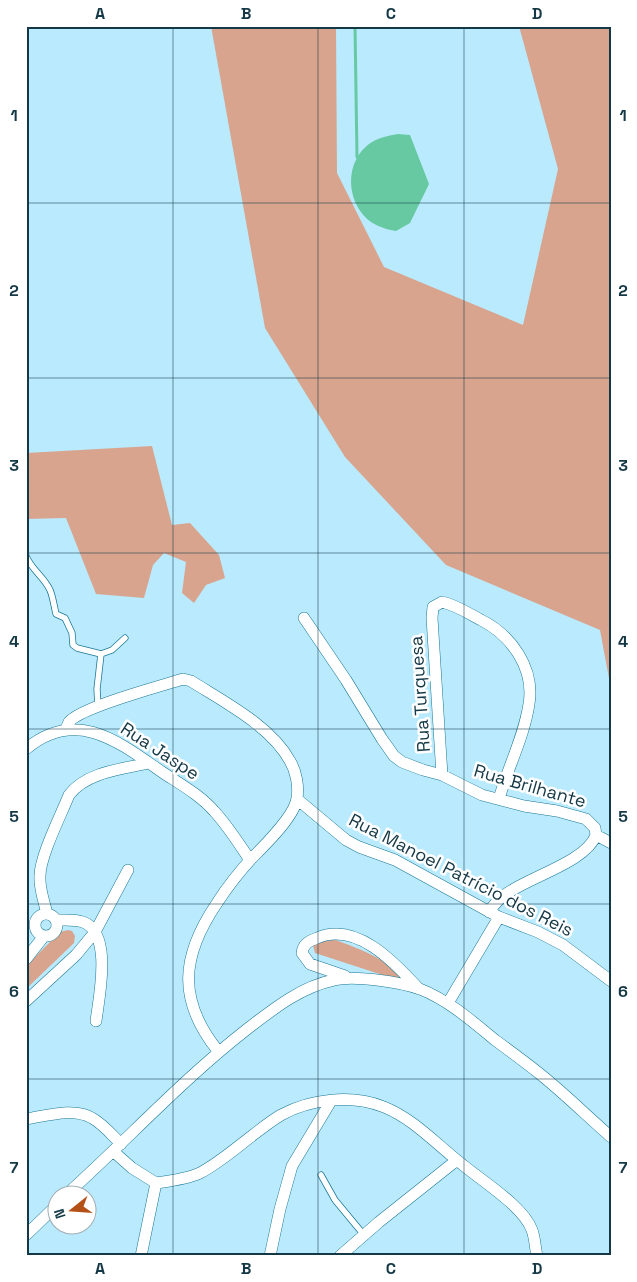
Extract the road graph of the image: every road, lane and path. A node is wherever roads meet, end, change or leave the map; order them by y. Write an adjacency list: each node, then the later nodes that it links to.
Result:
1 (26, 556): 4 (lane)
2 (304, 618): 9 (street, Rua Brilhante)
3 (125, 638): 4 (lane)
4 (101, 654): 5 (lane)
5 (98, 706): 6 (street); 10 (street)
6 (66, 729): 7 (street, Rua Jaspe); 8 (street, Rua Jaspe)
7 (26, 749)
8 (149, 763): 14 (street, Rua Jaspe); 17 (street)
9 (442, 775): 11 (street, Rua Brilhante); 11 (street, Rua Turquesa)
10 (297, 799): 14 (street); 16 (street, Rua Manoel Patrício dos Reis)
11 (499, 799): 12 (street, Rua Brilhante)
12 (596, 835): 13 (street); 16 (street)
13 (611, 843)
14 (250, 860): 27 (street)
15 (128, 870): 19 (street)
16 (494, 914): 22 (street, Rua Manoel Patrício dos Reis); 25 (street)
17 (51, 917): 18 (street); 18 (street); 19 (street)
18 (35, 932): 20 (street)
19 (95, 932): 24 (street); 26 (street)
20 (26, 960)
21 (348, 978): 23 (street); 23 (street); 27 (street)
22 (611, 981)
23 (419, 989): 25 (street)
24 (26, 1001)
25 (448, 1003): 30 (street)
26 (96, 1021)
27 (218, 1051): 31 (street)
28 (331, 1101): 32 (street); 35 (street); 40 (street)
29 (26, 1119): 31 (street)
30 (611, 1137)
31 (117, 1148): 34 (street); 35 (street)
32 (457, 1160): 38 (street); 42 (street)
33 (321, 1176): 38 (lane)
34 (79, 1184)
35 (156, 1184): 39 (street)
36 (48, 1214): 37 (street)
37 (26, 1235)
38 (364, 1235): 41 (street)
39 (140, 1256)
40 (270, 1256)
41 (340, 1256)
42 (537, 1256)

